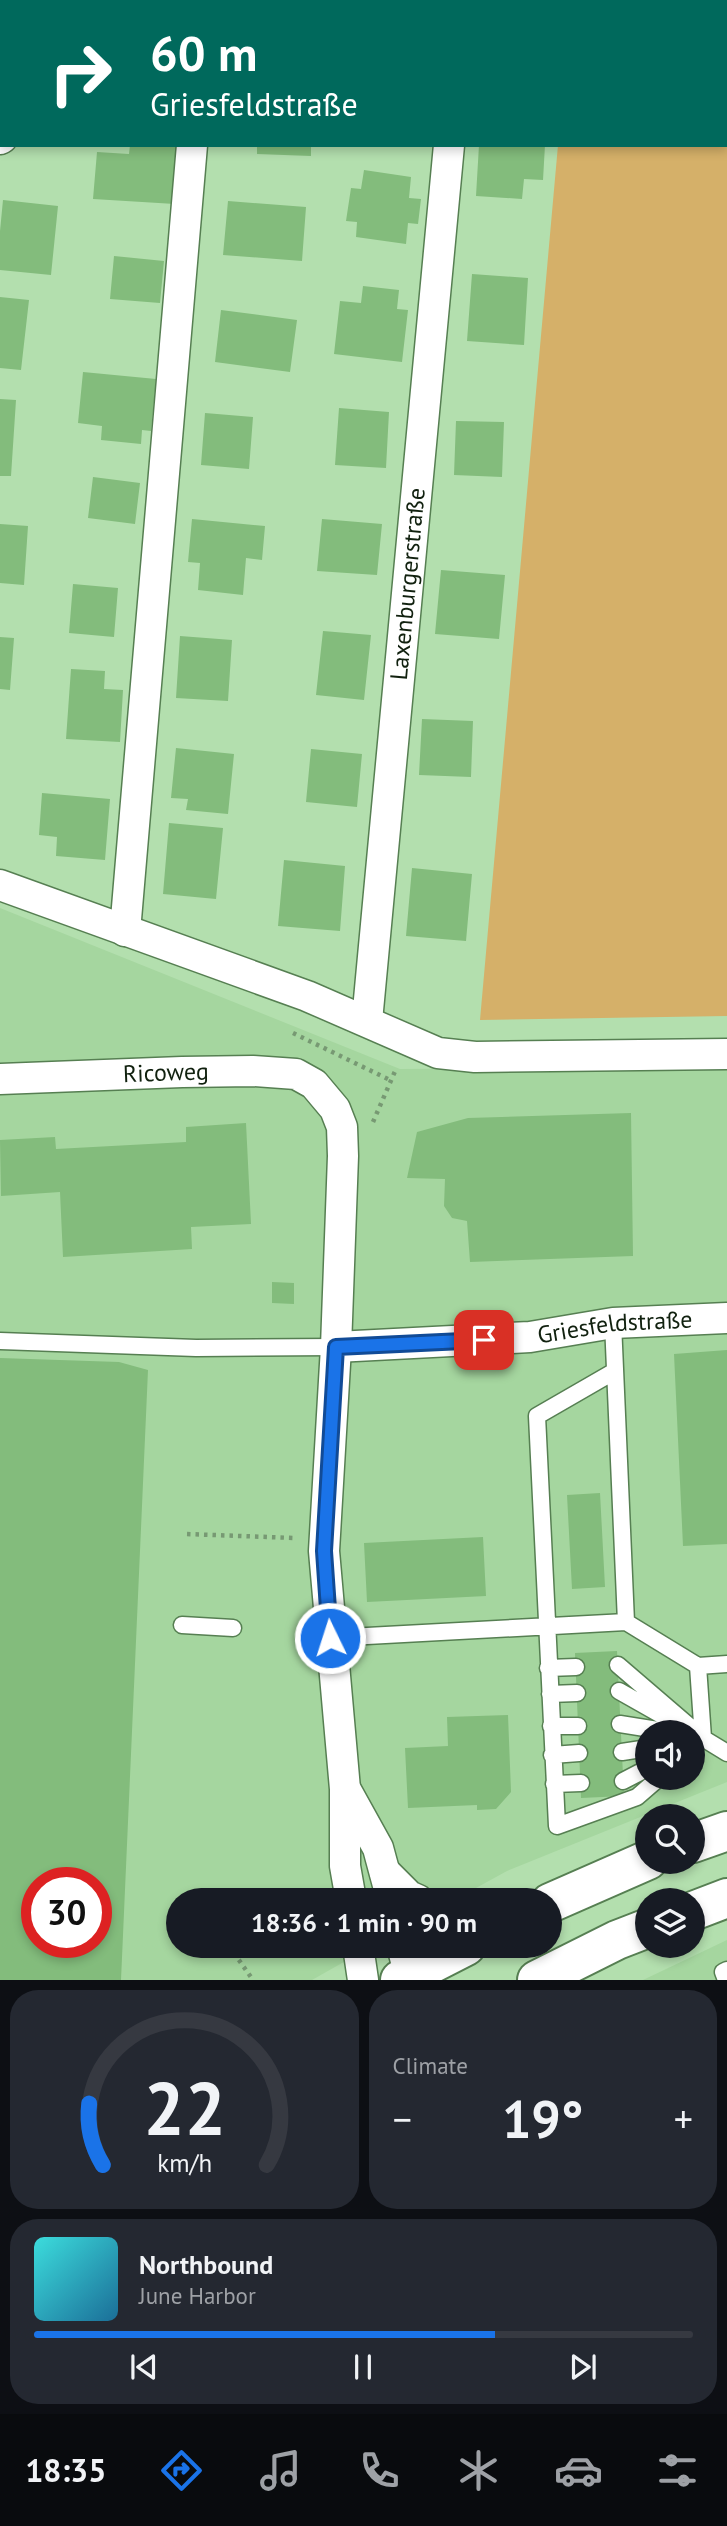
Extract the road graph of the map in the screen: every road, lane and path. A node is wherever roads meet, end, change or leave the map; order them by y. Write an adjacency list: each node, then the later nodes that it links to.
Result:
1 (192, 147): 4 (street)
2 (449, 147): 6 (street, Laxenburgerstraße)
3 (0, 885): 4 (street)
4 (125, 931): 5 (street)
5 (307, 996): 6 (street); 7 (path)
6 (367, 1021): 8 (street)
7 (293, 1033): 10 (path); 12 (path)
8 (407, 1039): 9 (street); 12 (path)
9 (727, 1054)
10 (296, 1074): 11 (street, Ricoweg); 13 (street)
11 (0, 1079)
12 (392, 1081): 13 (path)
13 (343, 1156): 17 (street)
14 (727, 1318): 15 (street, Griesfeldstraße)
15 (612, 1324): 17 (street, Griesfeldstraße); 18 (lane)
16 (0, 1341): 17 (lane)
17 (336, 1347): 20 (street)
18 (615, 1371): 21 (lane); 23 (lane)
19 (187, 1534): 20 (path)
20 (325, 1539): 25 (street)
21 (626, 1622): 23 (lane); 28 (lane)
22 (182, 1625): 24 (lane)
23 (546, 1625): 25 (lane); 30 (lane)
24 (233, 1628)
25 (330, 1638): 51 (street)
26 (727, 1664): 28 (lane)
27 (618, 1665): 35 (lane)
28 (698, 1666): 36 (lane)
29 (576, 1667): 30 (lane)
30 (548, 1668): 33 (lane)
31 (619, 1691): 34 (lane)
32 (577, 1693): 33 (lane)
33 (550, 1694): 40 (lane)
34 (664, 1720)
35 (674, 1720)
36 (695, 1720)
37 (620, 1724): 39 (lane)
38 (578, 1726): 40 (lane)
39 (635, 1726)
40 (551, 1727): 46 (lane)
41 (705, 1744): 44 (lane)
42 (635, 1750): 43 (lane)
43 (622, 1752)
44 (727, 1753)
45 (579, 1754): 46 (lane)
46 (552, 1755): 50 (lane)
47 (635, 1775): 48 (lane)
48 (623, 1781)
49 (580, 1783): 50 (lane)
50 (554, 1784): 52 (lane)
51 (345, 1789): 56 (street); 57 (street)
52 (645, 1790)
53 (727, 1831): 54 (main road)
54 (705, 1839)
55 (635, 1866): 58 (main road)
56 (389, 1886)
57 (349, 1888)
58 (562, 1897)
59 (727, 1898): 60 (main road)
60 (705, 1906)
61 (635, 1933): 68 (main road)
62 (237, 1958): 66 (path)
63 (360, 1958): 67 (street)
64 (436, 1958): 65 (main road)
65 (406, 1970)
66 (253, 1980)
67 (363, 1980)
68 (537, 1980)

